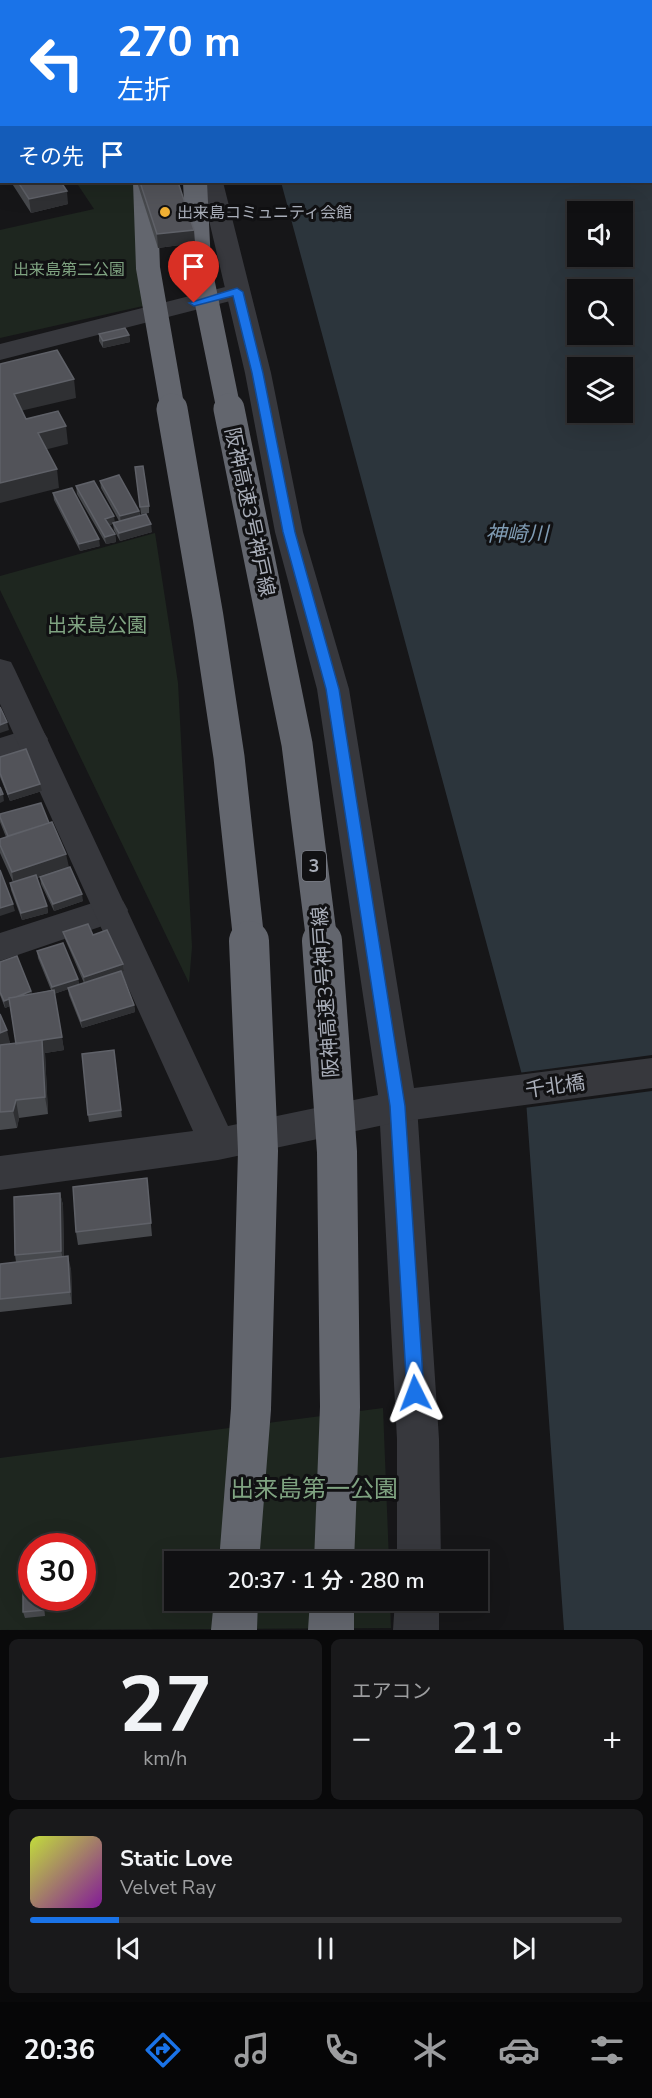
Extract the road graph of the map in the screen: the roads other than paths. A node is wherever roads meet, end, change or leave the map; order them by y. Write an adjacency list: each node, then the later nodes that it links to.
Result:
1 (145, 183): 15 (highway, bridge)
2 (195, 183): 16 (highway, 阪神高速3号神戸線 / 3, bridge)
3 (211, 183): 4 (street)
4 (237, 292): 5 (street); 12 (street)
5 (0, 352)
6 (0, 670): 7 (street)
7 (32, 739): 8 (street); 9 (street)
8 (0, 750)
9 (111, 910): 10 (street); 13 (street)
10 (0, 947)
11 (652, 1073): 12 (street, 千北橋)
12 (398, 1106): 13 (street, 千北橋); 17 (street)
13 (218, 1144): 14 (street, 千北橋)
14 (0, 1173)
15 (240, 1551)
16 (334, 1551)
17 (420, 1551)
18 (235, 1611): 21 (highway)
19 (332, 1611): 22 (highway)
20 (417, 1611): 23 (street)
21 (234, 1630)
22 (331, 1630)
23 (416, 1630)

